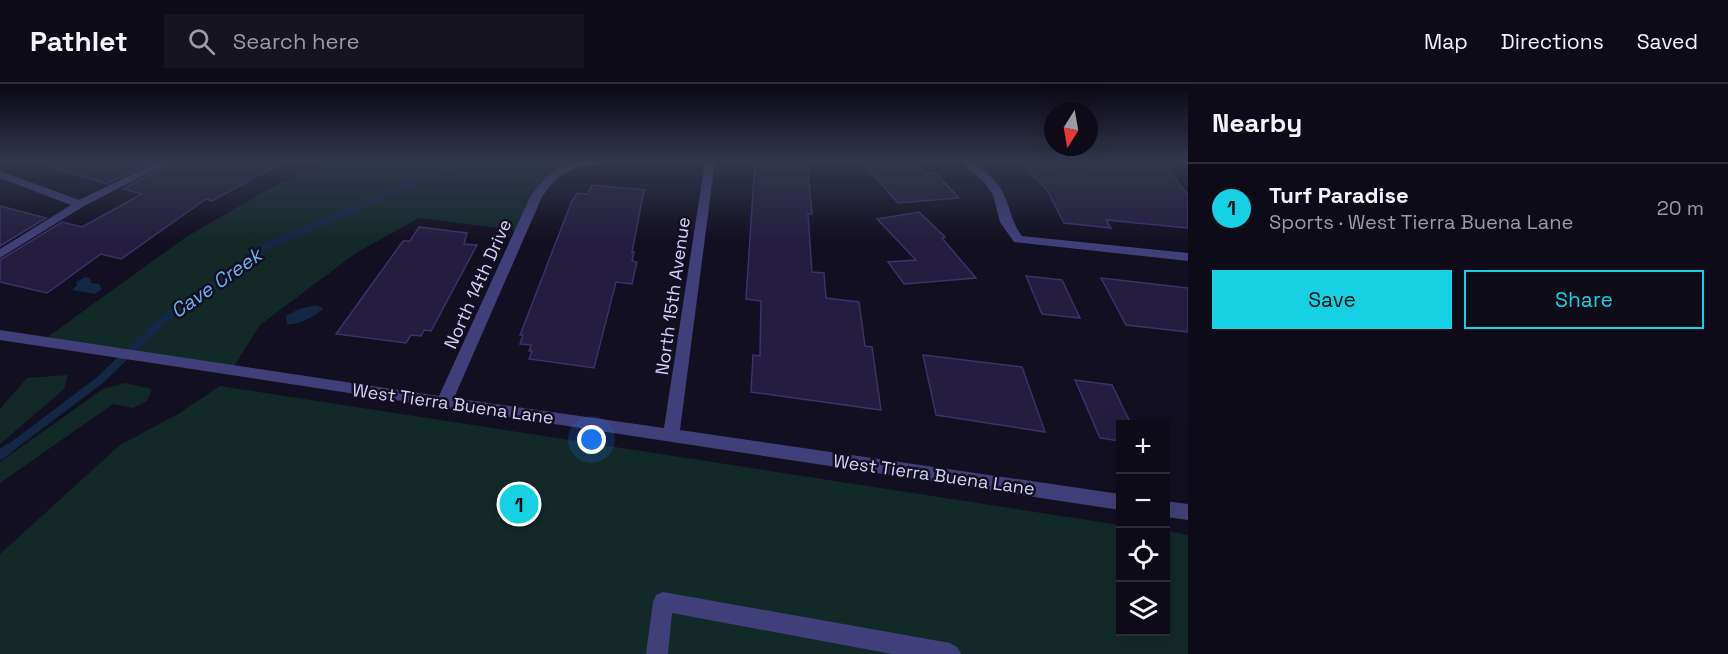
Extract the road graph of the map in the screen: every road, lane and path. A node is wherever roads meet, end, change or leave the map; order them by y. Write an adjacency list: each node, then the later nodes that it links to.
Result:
1 (31, 188): 6 (street)
2 (113, 188): 6 (street)
3 (542, 188): 10 (street, North 14th Drive)
4 (706, 188): 11 (street, North 15th Avenue)
5 (994, 188): 8 (street)
6 (80, 204): 7 (street)
7 (0, 254)
8 (1188, 257)
9 (0, 335): 10 (street, West Tierra Buena Lane)
10 (444, 402): 11 (street, West Tierra Buena Lane)
11 (670, 436): 12 (street, West Tierra Buena Lane)
12 (1116, 501)
13 (1170, 510): 14 (street)
14 (1188, 512)
15 (657, 654): 16 (street)
16 (950, 654)

